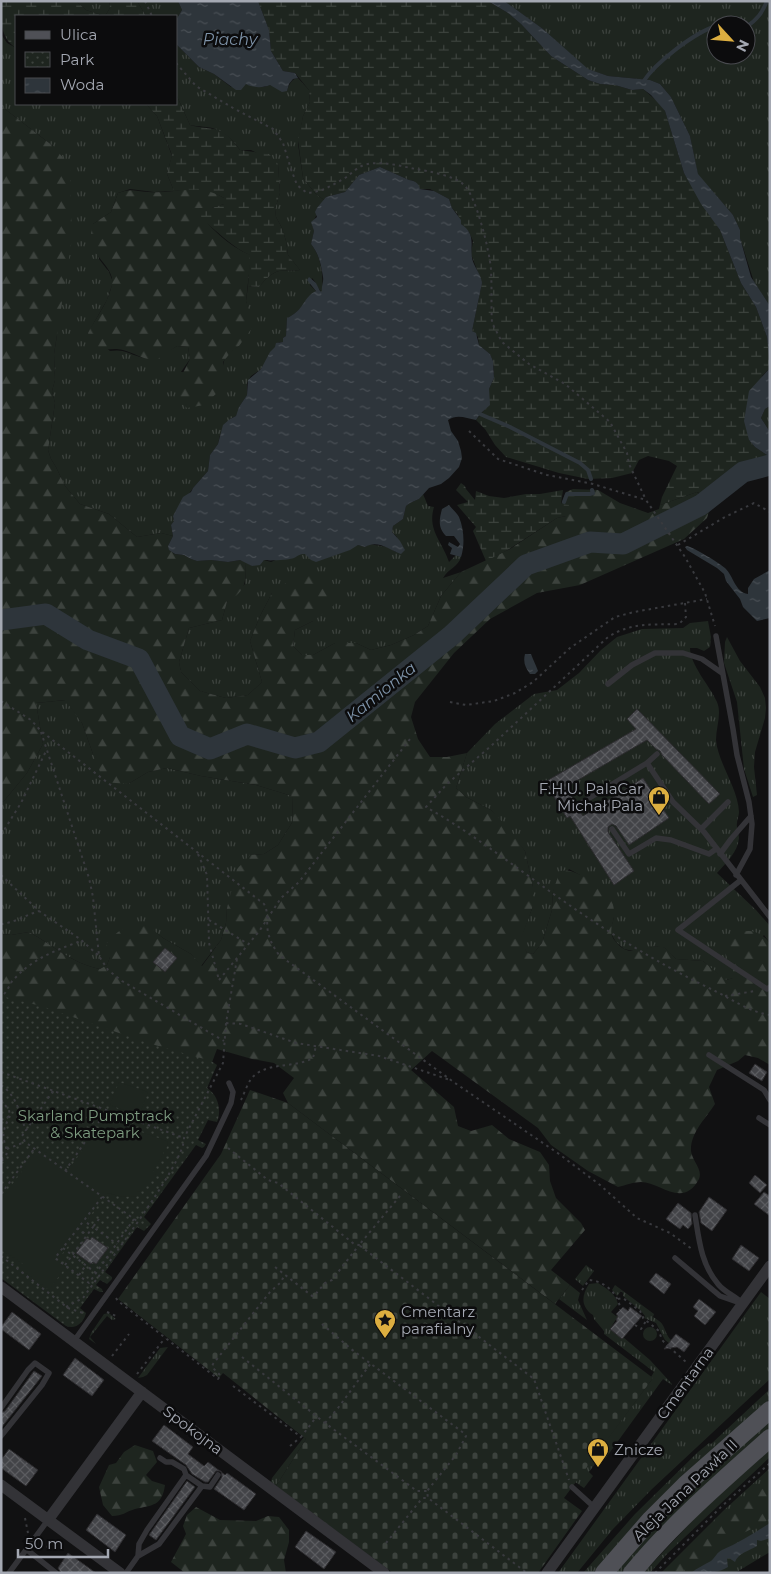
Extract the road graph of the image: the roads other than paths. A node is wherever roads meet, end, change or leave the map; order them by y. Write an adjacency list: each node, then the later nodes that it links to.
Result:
1 (716, 636): 2 (lane)
2 (722, 673): 3 (lane); 8 (lane)
3 (608, 684)
4 (657, 754): 5 (lane)
5 (647, 763): 7 (lane); 10 (lane)
6 (728, 802): 10 (lane)
7 (578, 805)
8 (751, 816): 12 (lane); 13 (lane)
9 (612, 829): 11 (lane)
10 (701, 829): 11 (lane)
11 (716, 848): 12 (lane)
12 (720, 854): 13 (lane)
13 (736, 875): 14 (lane)
14 (741, 880): 15 (lane); 16 (lane)
15 (770, 917)
16 (768, 988)
17 (709, 1055): 19 (lane)
18 (229, 1083): 27 (lane)
19 (770, 1100)
20 (759, 1118): 21 (lane)
21 (770, 1126)
22 (695, 1215): 26 (lane)
23 (675, 1258): 26 (lane)
24 (770, 1266): 26 (street, Cmentarna)
25 (1, 1287): 27 (street, Spokojna)
26 (743, 1304): 39 (street, Cmentarna)
27 (74, 1341): 28 (street, Spokojna)
28 (142, 1392): 40 (street); 47 (street, Spokojna)
29 (1, 1408): 31 (lane)
30 (770, 1410): 49 (main road, Aleja Jana Pawła II)
31 (1, 1436)
32 (770, 1438): 50 (main road, Aleja Jana Pawła II)
33 (160, 1458): 34 (lane)
34 (186, 1475): 37 (lane); 42 (lane)
35 (218, 1475): 37 (lane)
36 (1, 1485): 40 (street)
37 (202, 1486): 42 (lane)
38 (572, 1487): 39 (lane)
39 (594, 1507): 48 (street, Cmentarna)
40 (48, 1520): 41 (lane); 45 (street)
41 (28, 1548): 43 (lane); 44 (lane)
42 (138, 1556): 46 (lane)
43 (8, 1573)
44 (56, 1573)
45 (120, 1573)
46 (126, 1573)
47 (384, 1573)
48 (547, 1573)
49 (604, 1573)
50 (632, 1573)

